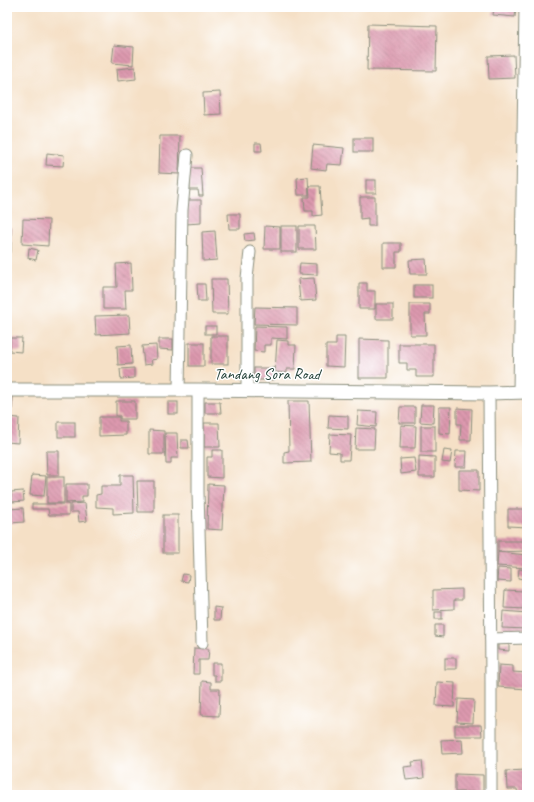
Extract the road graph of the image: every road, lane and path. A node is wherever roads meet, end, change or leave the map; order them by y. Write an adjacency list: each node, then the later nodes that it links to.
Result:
1 (525, 7): 8 (street)
2 (187, 155): 5 (street)
3 (250, 252): 7 (street)
4 (7, 390): 5 (street, Tandang Sora Road)
5 (179, 390): 6 (street, Tandang Sora Road)
6 (198, 390): 7 (street, Tandang Sora Road); 12 (street)
7 (247, 391): 9 (street, Tandang Sora Road)
8 (523, 392): 9 (street, Tandang Sora Road)
9 (489, 393): 11 (street)
10 (527, 638): 11 (street)
11 (491, 639): 13 (street)
12 (202, 643)
13 (491, 795)

